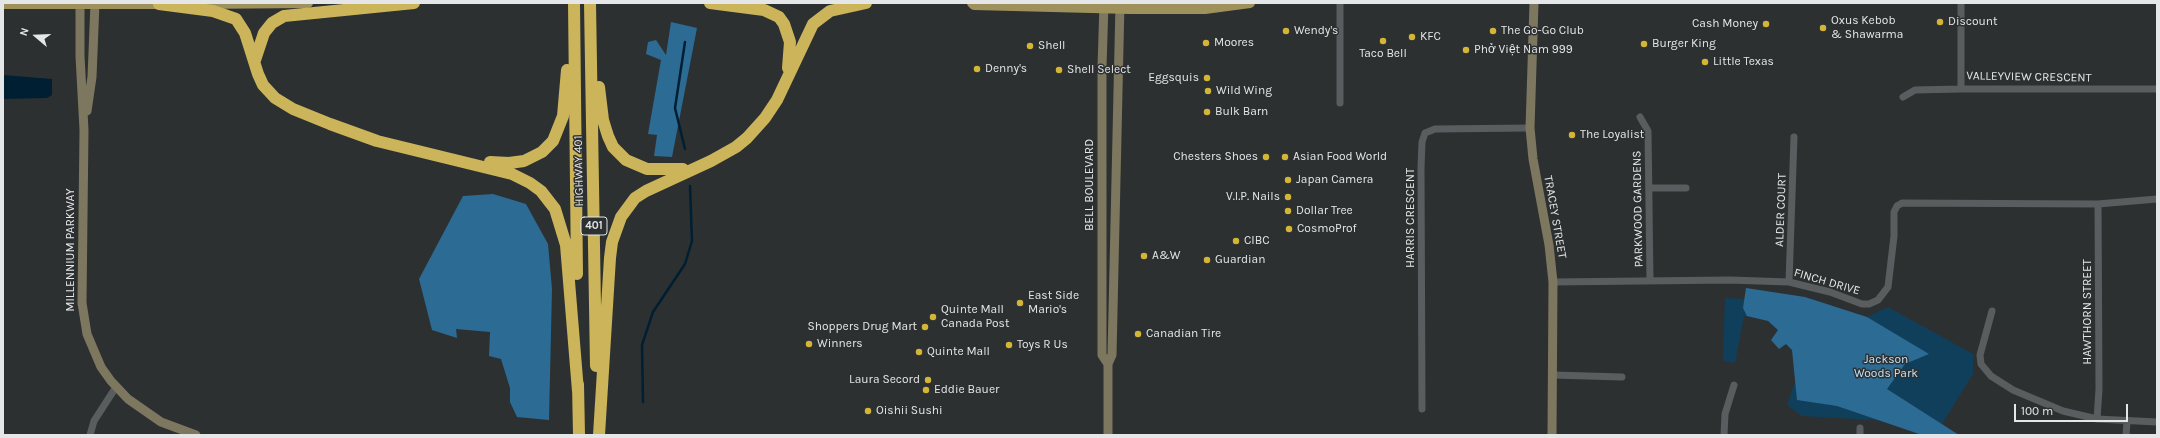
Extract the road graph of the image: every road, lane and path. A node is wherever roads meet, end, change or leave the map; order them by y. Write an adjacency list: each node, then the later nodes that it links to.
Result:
1 (308, 3): 15 (main road)
2 (414, 3): 19 (highway)
3 (573, 3): 29 (highway); 44 (highway, HIGHWAY 401 / 401)
4 (590, 3): 18 (highway, HIGHWAY 401 / 401)
5 (710, 3): 20 (highway)
6 (866, 3): 20 (highway)
7 (972, 3): 16 (main road)
8 (1250, 3): 17 (main road)
9 (1340, 3): 24 (street)
10 (1534, 3): 26 (street, TRACEY STREET)
11 (1961, 3): 21 (street, VALLEYVIEW CRESCENT)
12 (3, 4): 13 (main road)
13 (80, 4): 14 (main road); 27 (street, MILLENNIUM PARKWAY)
14 (95, 4): 15 (main road); 27 (street, MILLENNIUM PARKWAY)
15 (159, 4): 19 (highway)
16 (1104, 5): 17 (main road); 39 (street, BELL BOULEVARD)
17 (1120, 6): 39 (street, BELL BOULEVARD)
18 (590, 17): 30 (highway); 52 (highway, HIGHWAY 401 / 401)
19 (254, 61): 29 (highway)
20 (783, 86): 30 (highway)
21 (1961, 89): 22 (street, VALLEYVIEW CRESCENT); 23 (street)
22 (2157, 89)
23 (1903, 97)
24 (1340, 103)
25 (1640, 117): 31 (street, PARKWOOD GARDENS)
26 (1530, 128): 36 (street, TRACEY STREET); 45 (street, HARRIS CRESCENT)
27 (84, 130): 43 (street, MILLENNIUM PARKWAY)
28 (1794, 137): 37 (street, ALDER COURT)
29 (447, 156): 44 (highway)
30 (694, 167): 52 (highway)
31 (1649, 188): 32 (street); 35 (street, PARKWOOD GARDENS)
32 (1686, 188)
33 (2157, 199): 34 (street, FINCH DRIVE)
34 (2098, 204): 37 (street, FINCH DRIVE); 46 (street, HAWTHORN STREET)
35 (1650, 280): 36 (street, FINCH DRIVE); 37 (street, FINCH DRIVE)
36 (1553, 282): 40 (street, TRACEY STREET)
37 (1789, 282)
38 (1992, 311): 46 (street)
39 (1108, 364): 53 (street, BELL BOULEVARD)
40 (1553, 375): 41 (street); 54 (street, TRACEY STREET)
41 (1622, 377)
42 (1734, 385): 55 (street)
43 (116, 387): 49 (street); 50 (street, MILLENNIUM PARKWAY)
44 (578, 391): 51 (highway, HIGHWAY 401 / 401)
45 (1422, 409)
46 (2097, 419): 47 (street)
47 (2127, 422): 48 (street); 56 (street)
48 (2157, 422)
49 (90, 435)
50 (196, 435)
51 (579, 435)
52 (598, 435)
53 (1108, 435)
54 (1552, 435)
55 (1724, 435)
56 (2126, 435)

